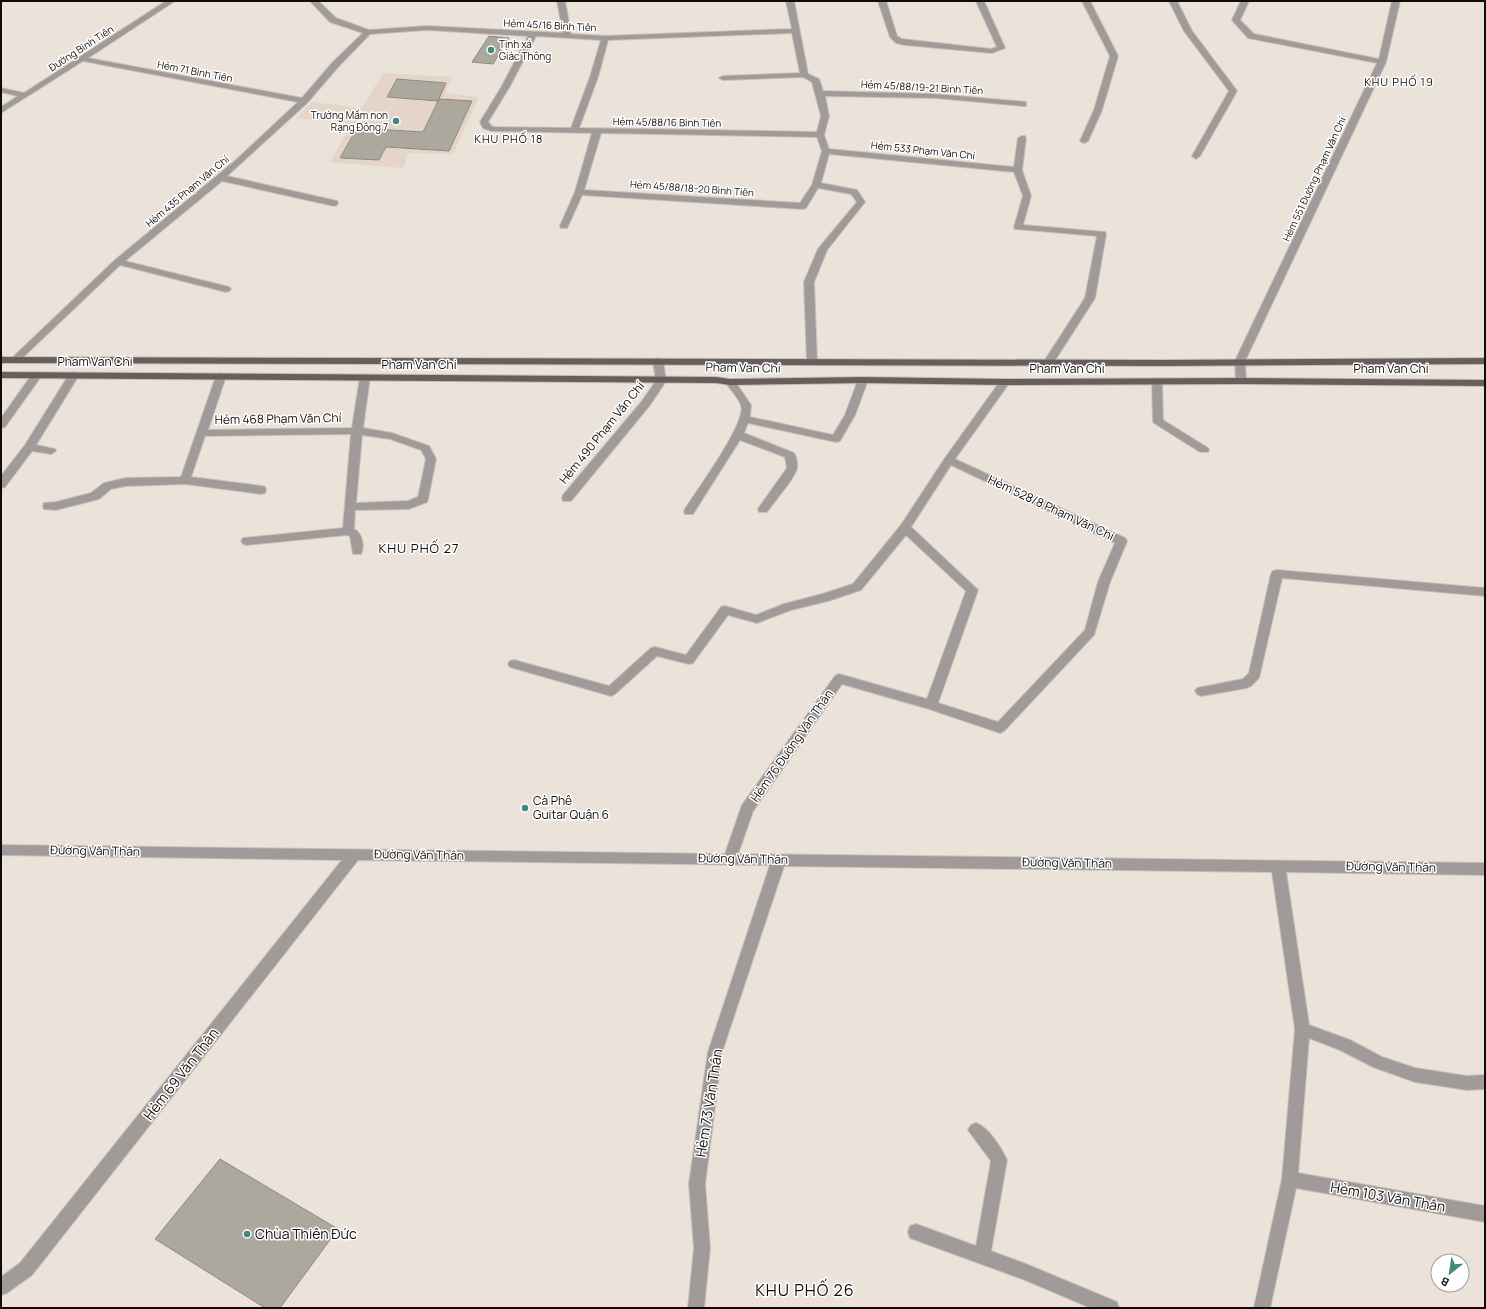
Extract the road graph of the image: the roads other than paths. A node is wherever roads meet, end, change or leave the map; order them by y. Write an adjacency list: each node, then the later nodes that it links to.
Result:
1 (171, 1): 16 (street, Đường Bình Tiên)
2 (314, 1): 12 (street, Hẻm 45/16 Bình Tiên)
3 (561, 1): 14 (street)
4 (790, 1): 11 (street)
5 (882, 1): 6 (street)
6 (980, 1)
7 (1086, 1): 30 (street)
8 (1173, 1): 32 (street)
9 (1245, 1): 17 (street)
10 (1396, 1): 17 (street, Hẻm 551 Đường Phạm Văn Chí)
11 (795, 31): 15 (street, Hẻm 45/16 Bình Tiên); 18 (street)
12 (368, 32): 13 (street, Hẻm 45/16 Bình Tiên); 23 (street, Hẻm 435 Phạm Văn Chí)
13 (533, 34): 14 (street, Hẻm 45/16 Bình Tiên); 26 (street, Hẻm 45/88/16 Bình Tiên)
14 (567, 35): 15 (street, Hẻm 45/16 Bình Tiên)
15 (605, 38): 26 (street)
16 (82, 59): 22 (street, Đường Bình Tiên); 23 (street, Hẻm 71 Bình Tiên)
17 (1382, 62): 43 (street, Hẻm 551 Đường Phạm Văn Chí)
18 (804, 76): 19 (street); 21 (street)
19 (723, 78)
20 (1, 90): 22 (street)
21 (820, 93): 24 (street, Hẻm 45/88/19-21 Bình Tiên); 28 (street)
22 (24, 96): 25 (street, Đường Bình Tiên)
23 (304, 101): 34 (street, Hẻm 435 Phạm Văn Chí)
24 (1023, 104)
25 (1, 111)
26 (574, 131): 27 (street, Hẻm 45/88/16 Bình Tiên)
27 (597, 132): 28 (street, Hẻm 45/88/16 Bình Tiên); 36 (street)
28 (820, 135): 31 (street)
29 (1022, 138): 33 (street)
30 (1084, 141)
31 (826, 151): 33 (street, Hẻm 533 Phạm Văn Chí); 35 (street)
32 (1196, 156)
33 (1018, 170): 47 (street)
34 (222, 178): 37 (street); 39 (street, Hẻm 435 Phạm Văn Chí)
35 (816, 185): 36 (street, Hẻm 45/88/18-20 Bình Tiên); 46 (street)
36 (579, 192): 38 (street)
37 (334, 203)
38 (564, 226)
39 (118, 262): 40 (street); 42 (street, Hẻm 435 Phạm Văn Chí)
40 (226, 289)
41 (1, 360): 42 (main road, Pham Van Chi)
42 (15, 360): 45 (main road, Pham Van Chi)
43 (1240, 361): 44 (main road, Pham Van Chi); 47 (main road, Pham Van Chi); 56 (street)
44 (1485, 361)
45 (658, 362): 46 (main road, Pham Van Chi); 54 (street, Hẻm 490 Phạm Văn Chí)
46 (812, 362): 47 (main road, Pham Van Chi)
47 (1048, 362)
48 (1, 375): 50 (main road, Pham Van Chi)
49 (74, 375): 50 (main road, Pham Van Chi); 51 (main road, Pham Van Chi); 65 (street)
50 (37, 376): 61 (street)
51 (220, 376): 52 (main road, Pham Van Chi); 63 (street)
52 (365, 378): 54 (main road, Pham Van Chi); 62 (street, Hẻm 468 Phạm Văn Chí)
53 (863, 380): 57 (main road, Pham Van Chi); 58 (main road, Pham Van Chi); 60 (street)
54 (660, 381): 57 (main road, Pham Van Chi); 72 (street, Hẻm 490 Phạm Văn Chí)
55 (1157, 381): 56 (main road, Pham Van Chi); 58 (main road, Pham Van Chi); 66 (street)
56 (1241, 381): 59 (main road, Pham Van Chi)
57 (730, 382): 60 (street)
58 (1005, 382): 68 (street)
59 (1485, 383)
60 (745, 418): 64 (street)
61 (1, 425)
62 (356, 431): 63 (street, Hẻm 468 Phạm Văn Chí); 74 (street, Hẻm 468 Phạm Văn Chí); 74 (street, Hẻm 468 Phạm Văn Chí)
63 (201, 433): 69 (street)
64 (738, 435): 75 (street); 76 (street)
65 (29, 447): 67 (street); 70 (street)
66 (1204, 450)
67 (51, 451)
68 (949, 460): 77 (street); 84 (street, Hẻm 528/8 Phạm Văn Chí)
69 (185, 480): 71 (street); 73 (street)
70 (1, 484)
71 (261, 490)
72 (567, 498)
73 (48, 506)
74 (349, 507): 78 (street, Hẻm 468 Phạm Văn Chí)
75 (763, 509)
76 (689, 511)
77 (904, 528): 82 (street); 84 (street)
78 (348, 531): 79 (street); 80 (street)
79 (247, 541)
80 (357, 551)
81 (1485, 592): 83 (street)
82 (514, 664)
83 (1201, 691)
84 (931, 705): 87 (street, Hẻm 76 Đường Văn Thân)
85 (1, 850): 86 (street, Đường Văn Thân)
86 (355, 854): 87 (street, Đường Văn Thân); 98 (street, Hẻm 69 Văn Thân)
87 (730, 858): 88 (street, Đường Văn Thân)
88 (779, 859): 89 (street, Đường Văn Thân); 99 (street, Hẻm 73 Văn Thân)
89 (1278, 866): 90 (street, Đường Văn Thân); 91 (street)
90 (1485, 869)
91 (1302, 1029): 92 (street); 94 (street)
92 (1485, 1082)
93 (976, 1130): 97 (street)
94 (1290, 1179): 95 (street, Hẻm 103 Văn Thân); 101 (street)
95 (1485, 1214)
96 (916, 1232): 97 (street)
97 (982, 1256): 100 (street)
98 (1, 1288)
99 (696, 1308)
100 (1111, 1308)
101 (1262, 1308)

